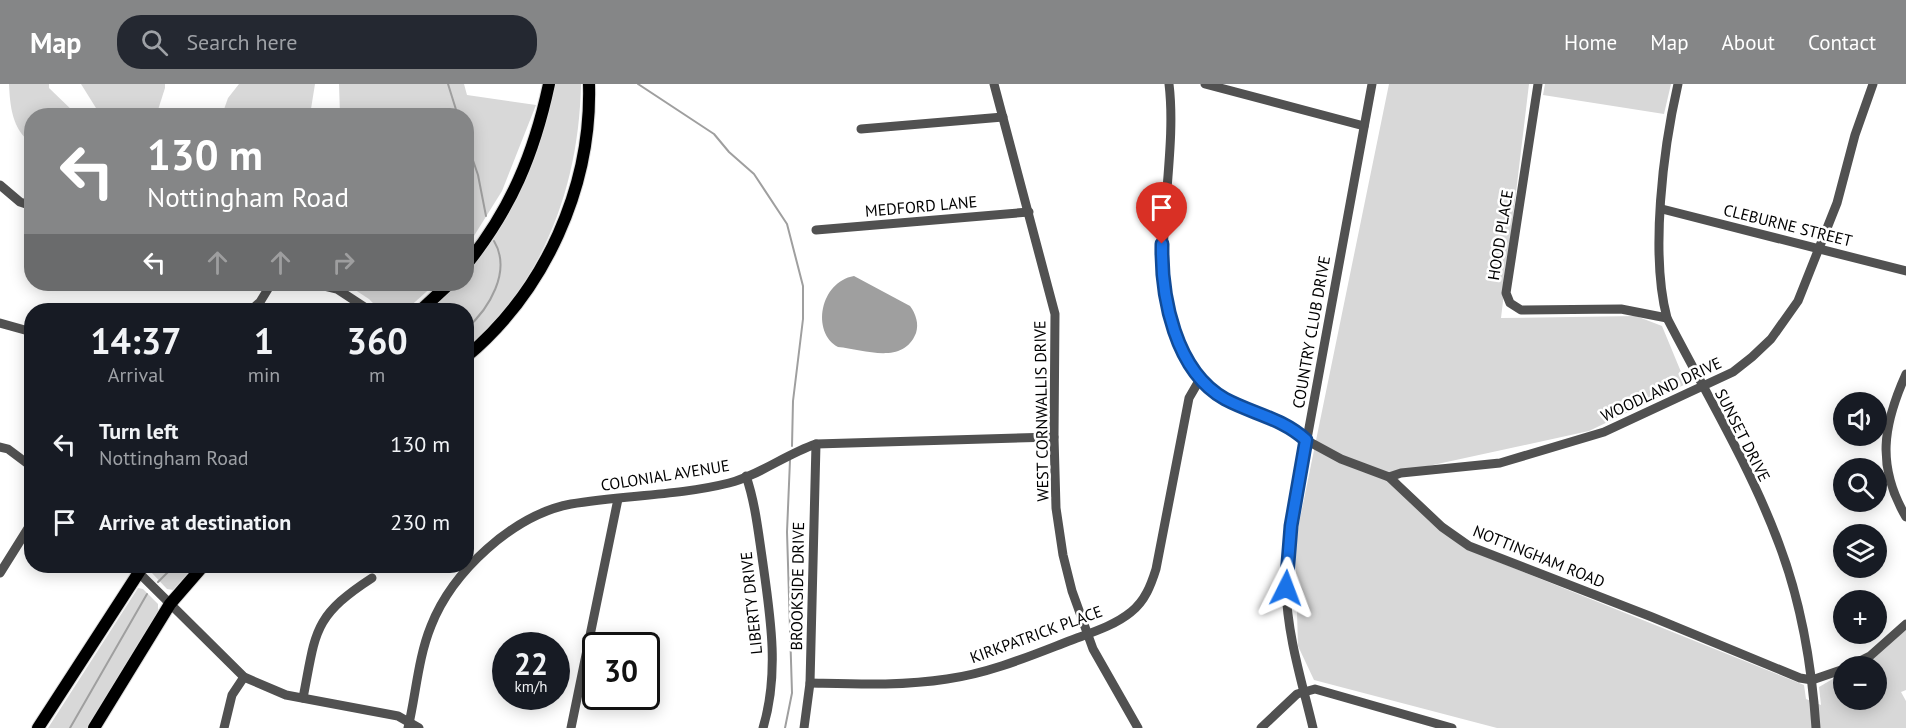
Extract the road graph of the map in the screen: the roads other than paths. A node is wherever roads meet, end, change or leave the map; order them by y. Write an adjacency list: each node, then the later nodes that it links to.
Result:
1 (549, 84): 19 (main road)
2 (589, 84): 28 (main road)
3 (994, 84): 10 (street, WEST CORNWALLIS DRIVE)
4 (1169, 84): 30 (street, NOTTINGHAM ROAD)
5 (1205, 84): 11 (street)
6 (1372, 84): 11 (street, COUNTRY CLUB DRIVE)
7 (1538, 84): 25 (street, HOOD PLACE)
8 (1678, 84): 15 (street, SUNSET DRIVE)
9 (1873, 84): 18 (street, WOODLAND DRIVE)
10 (1003, 117): 12 (street); 16 (street, WEST CORNWALLIS DRIVE)
11 (1364, 126): 33 (street, COUNTRY CLUB DRIVE)
12 (861, 129)
13 (0, 185): 14 (street)
14 (24, 203)
15 (1662, 209): 18 (street, CLEBURNE STREET); 25 (street, SUNSET DRIVE)
16 (1029, 212): 17 (street, MEDFORD LANE); 32 (street, WEST CORNWALLIS DRIVE)
17 (816, 230)
18 (1820, 248): 20 (street, CLEBURNE STREET); 31 (street, WOODLAND DRIVE)
19 (474, 254)
20 (1906, 271)
21 (340, 291): 23 (street)
22 (441, 291): 24 (main road)
23 (358, 303)
24 (429, 303)
25 (1667, 318): 31 (street, SUNSET DRIVE)
26 (0, 323): 27 (street)
27 (24, 330)
28 (474, 349)
29 (1906, 374): 40 (street)
30 (1200, 380): 33 (street, NOTTINGHAM ROAD); 51 (street, KIRKPATRICK PLACE)
31 (1702, 387): 38 (street, WOODLAND DRIVE); 55 (street, SUNSET DRIVE)
32 (1054, 437): 34 (street, COLONIAL AVENUE); 51 (street, WEST CORNWALLIS DRIVE)
33 (1306, 440): 38 (street, NOTTINGHAM ROAD); 57 (street, COUNTRY CLUB DRIVE)
34 (816, 444): 37 (street, COLONIAL AVENUE); 56 (street, BROOKSIDE DRIVE)
35 (0, 447): 36 (street)
36 (24, 462)
37 (746, 476): 39 (street, COLONIAL AVENUE); 65 (street, LIBERTY DRIVE)
38 (1389, 477): 55 (street, NOTTINGHAM ROAD)
39 (618, 499): 42 (street, COLONIAL AVENUE); 64 (street)
40 (1906, 517)
41 (24, 535): 43 (street)
42 (474, 561)
43 (0, 573)
44 (135, 573): 60 (main road)
45 (142, 573): 49 (street)
46 (197, 573): 49 (main road)
47 (465, 573): 59 (street, COLONIAL AVENUE)
48 (372, 578): 58 (street)
49 (170, 604): 54 (street); 61 (main road)
50 (1906, 624): 52 (street)
51 (1087, 634): 56 (street, KIRKPATRICK PLACE); 67 (street, WEST CORNWALLIS DRIVE)
52 (1870, 656)
53 (1833, 673): 55 (street)
54 (244, 677): 58 (street); 62 (street)
55 (1812, 680): 71 (street, SUNSET DRIVE)
56 (810, 683): 66 (street, BROOKSIDE DRIVE)
57 (1305, 691): 68 (street); 69 (street, COUNTRY CLUB DRIVE); 70 (street)
58 (303, 698): 59 (street)
59 (409, 726): 63 (street)
60 (38, 728)
61 (94, 728)
62 (224, 728)
63 (419, 728)
64 (571, 728)
65 (763, 728)
66 (804, 728)
67 (1138, 728)
68 (1261, 728)
69 (1313, 728)
70 (1452, 728)
71 (1816, 728)

